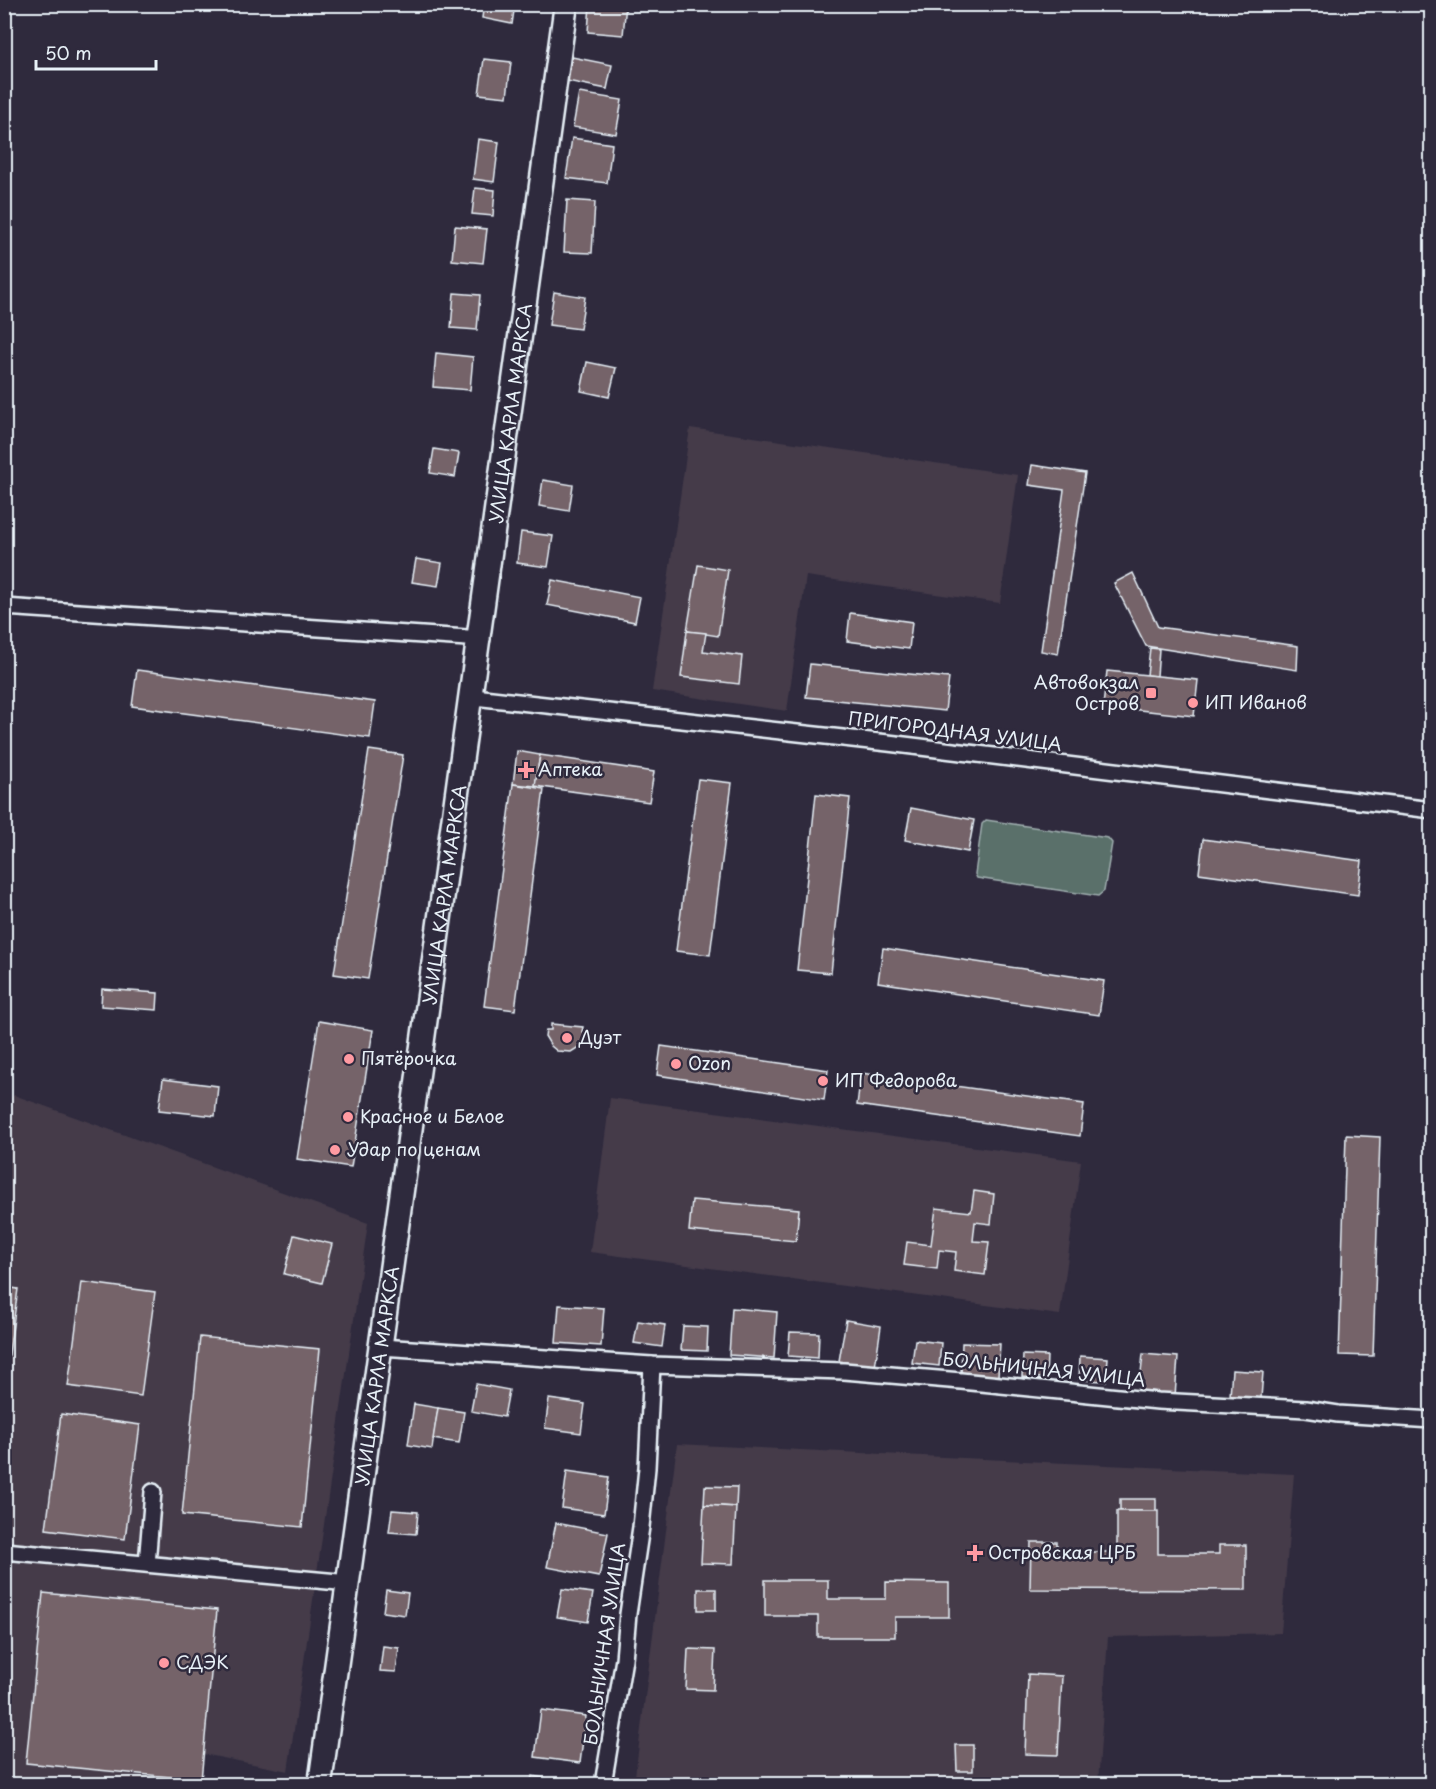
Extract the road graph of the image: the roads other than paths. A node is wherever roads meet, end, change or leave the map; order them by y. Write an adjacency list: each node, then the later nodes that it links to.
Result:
1 (566, 4): 3 (main road, УЛИЦА КАРЛА МАРКСА)
2 (4, 607): 3 (street)
3 (482, 639): 4 (main road, УЛИЦА КАРЛА МАРКСА)
4 (474, 697): 5 (street, ПРИГОРОДНАЯ УЛИЦА); 6 (main road, УЛИЦА КАРЛА МАРКСА)
5 (1431, 810)
6 (381, 1347): 7 (street, БОЛЬНИЧНАЯ УЛИЦА); 12 (main road, УЛИЦА КАРЛА МАРКСА)
7 (652, 1365): 8 (street, БОЛЬНИЧНАЯ УЛИЦА); 14 (street, БОЛЬНИЧНАЯ УЛИЦА)
8 (1431, 1420)
9 (153, 1492): 11 (street)
10 (4, 1551): 11 (street)
11 (147, 1564): 12 (street)
12 (349, 1583): 13 (main road, УЛИЦА КАРЛА МАРКСА)
13 (320, 1785)
14 (603, 1785)

